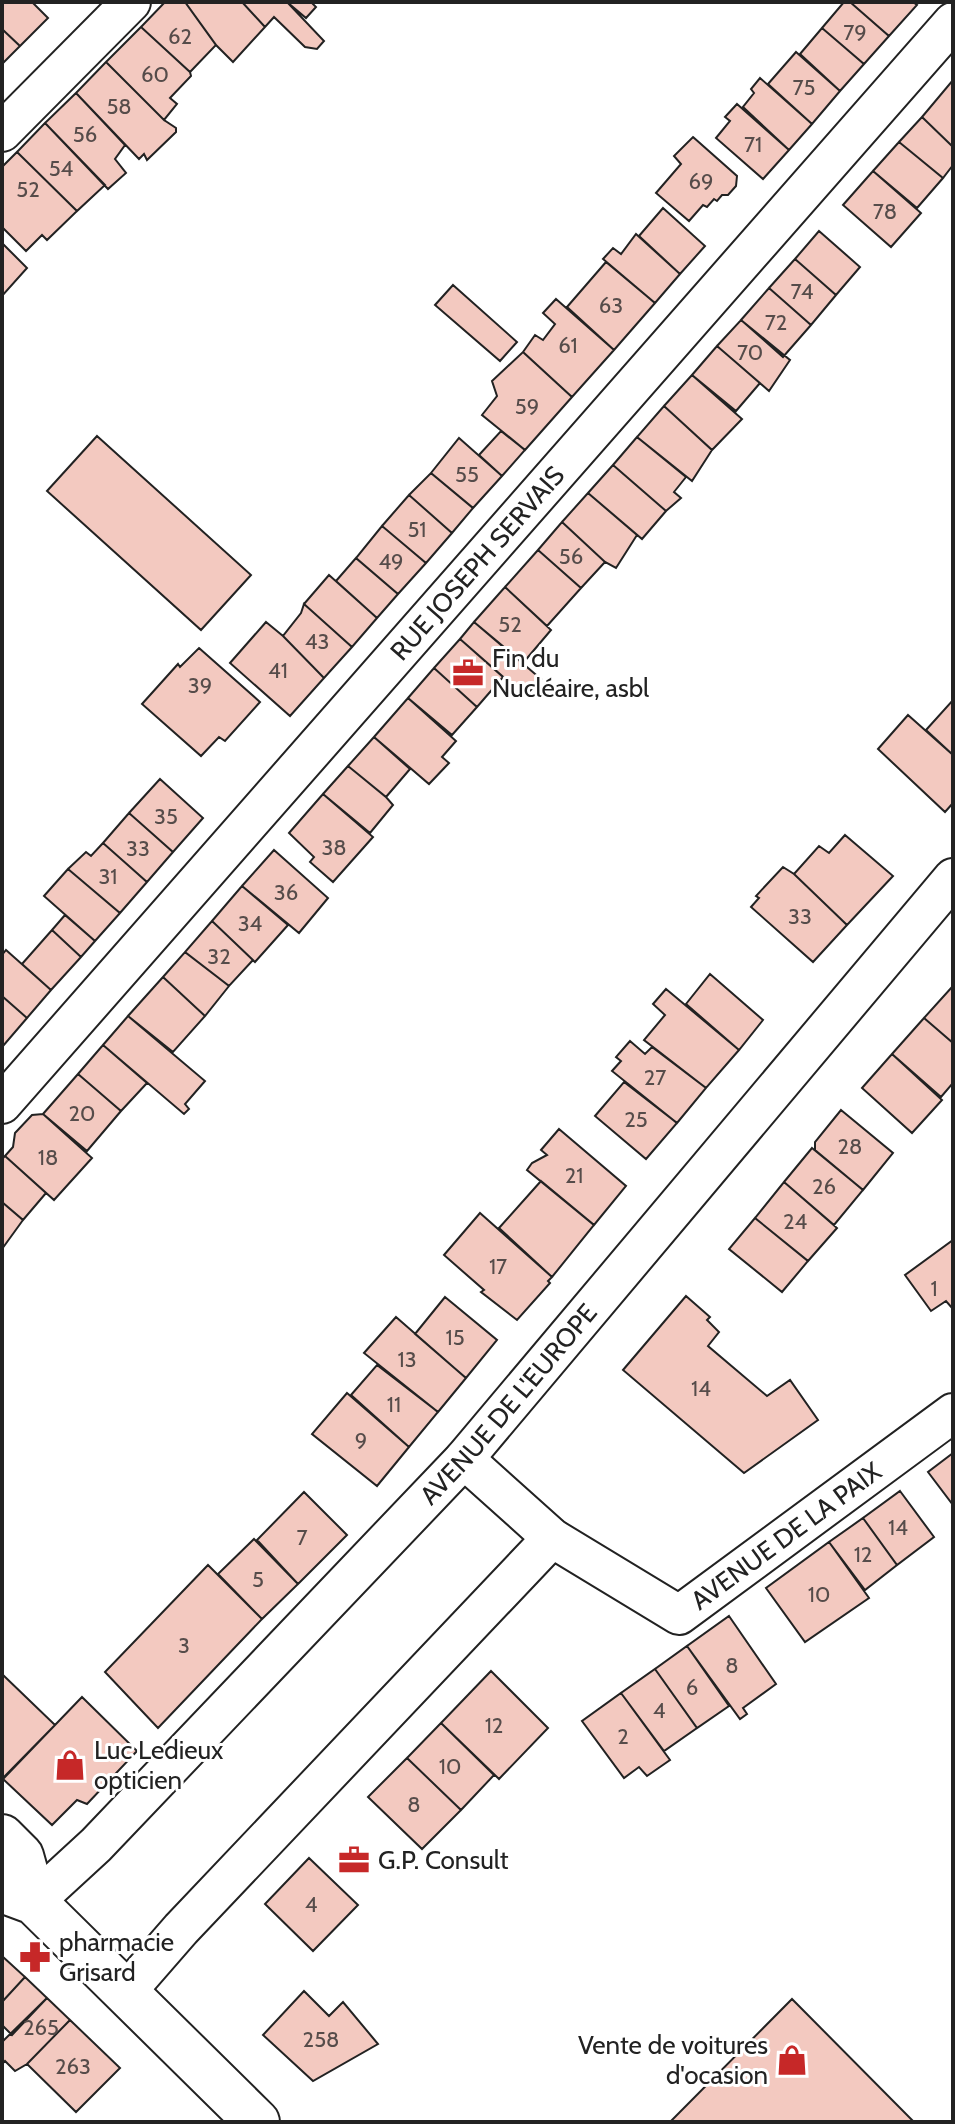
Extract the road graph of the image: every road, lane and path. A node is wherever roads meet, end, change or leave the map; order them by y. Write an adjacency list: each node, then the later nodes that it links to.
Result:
1 (131, 2): 3 (street)
2 (953, 22): 5 (street, RUE JOSEPH SERVAIS)
3 (2, 132)
4 (953, 878): 7 (street, AVENUE DE L'EUROPE)
5 (2, 1104)
6 (953, 1413): 8 (street, AVENUE DE LA PAIX)
7 (464, 1459): 8 (street, AVENUE DE LA PAIX); 10 (street, AVENUE DE L'EUROPE)
8 (552, 1538): 11 (street)
9 (2, 1837): 10 (main road)
10 (18, 1896): 11 (main road)
11 (127, 1991): 12 (main road)
12 (257, 2122)

